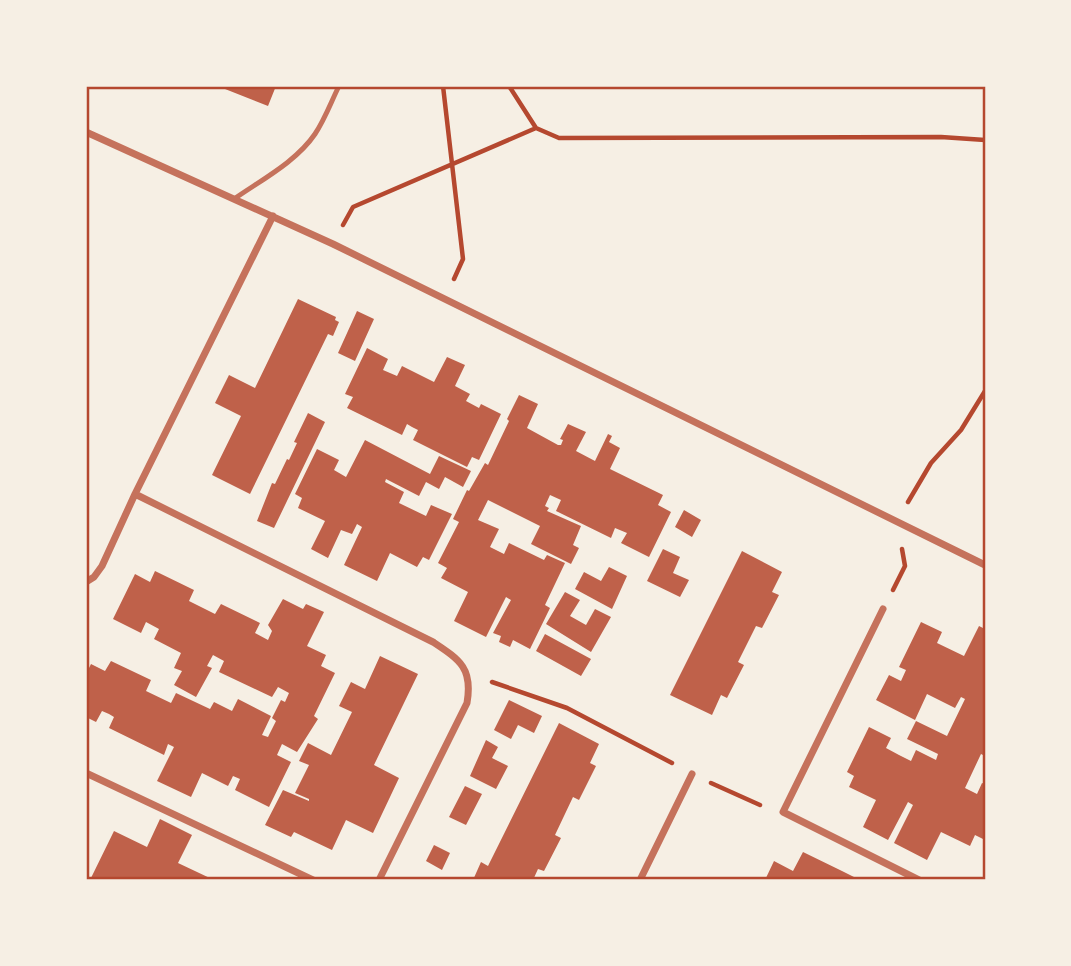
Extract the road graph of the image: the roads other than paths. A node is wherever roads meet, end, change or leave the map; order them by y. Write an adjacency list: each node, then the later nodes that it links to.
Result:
1 (339, 86): 3 (lane)
2 (86, 132): 3 (street)
3 (234, 199): 4 (street)
4 (273, 216): 5 (street); 6 (street)
5 (135, 494): 7 (street); 12 (street)
6 (985, 565)
7 (86, 582)
8 (883, 610): 14 (street)
9 (86, 773): 11 (street)
10 (692, 774): 13 (street)
11 (313, 880)
12 (379, 880)
13 (639, 880)
14 (919, 880)

